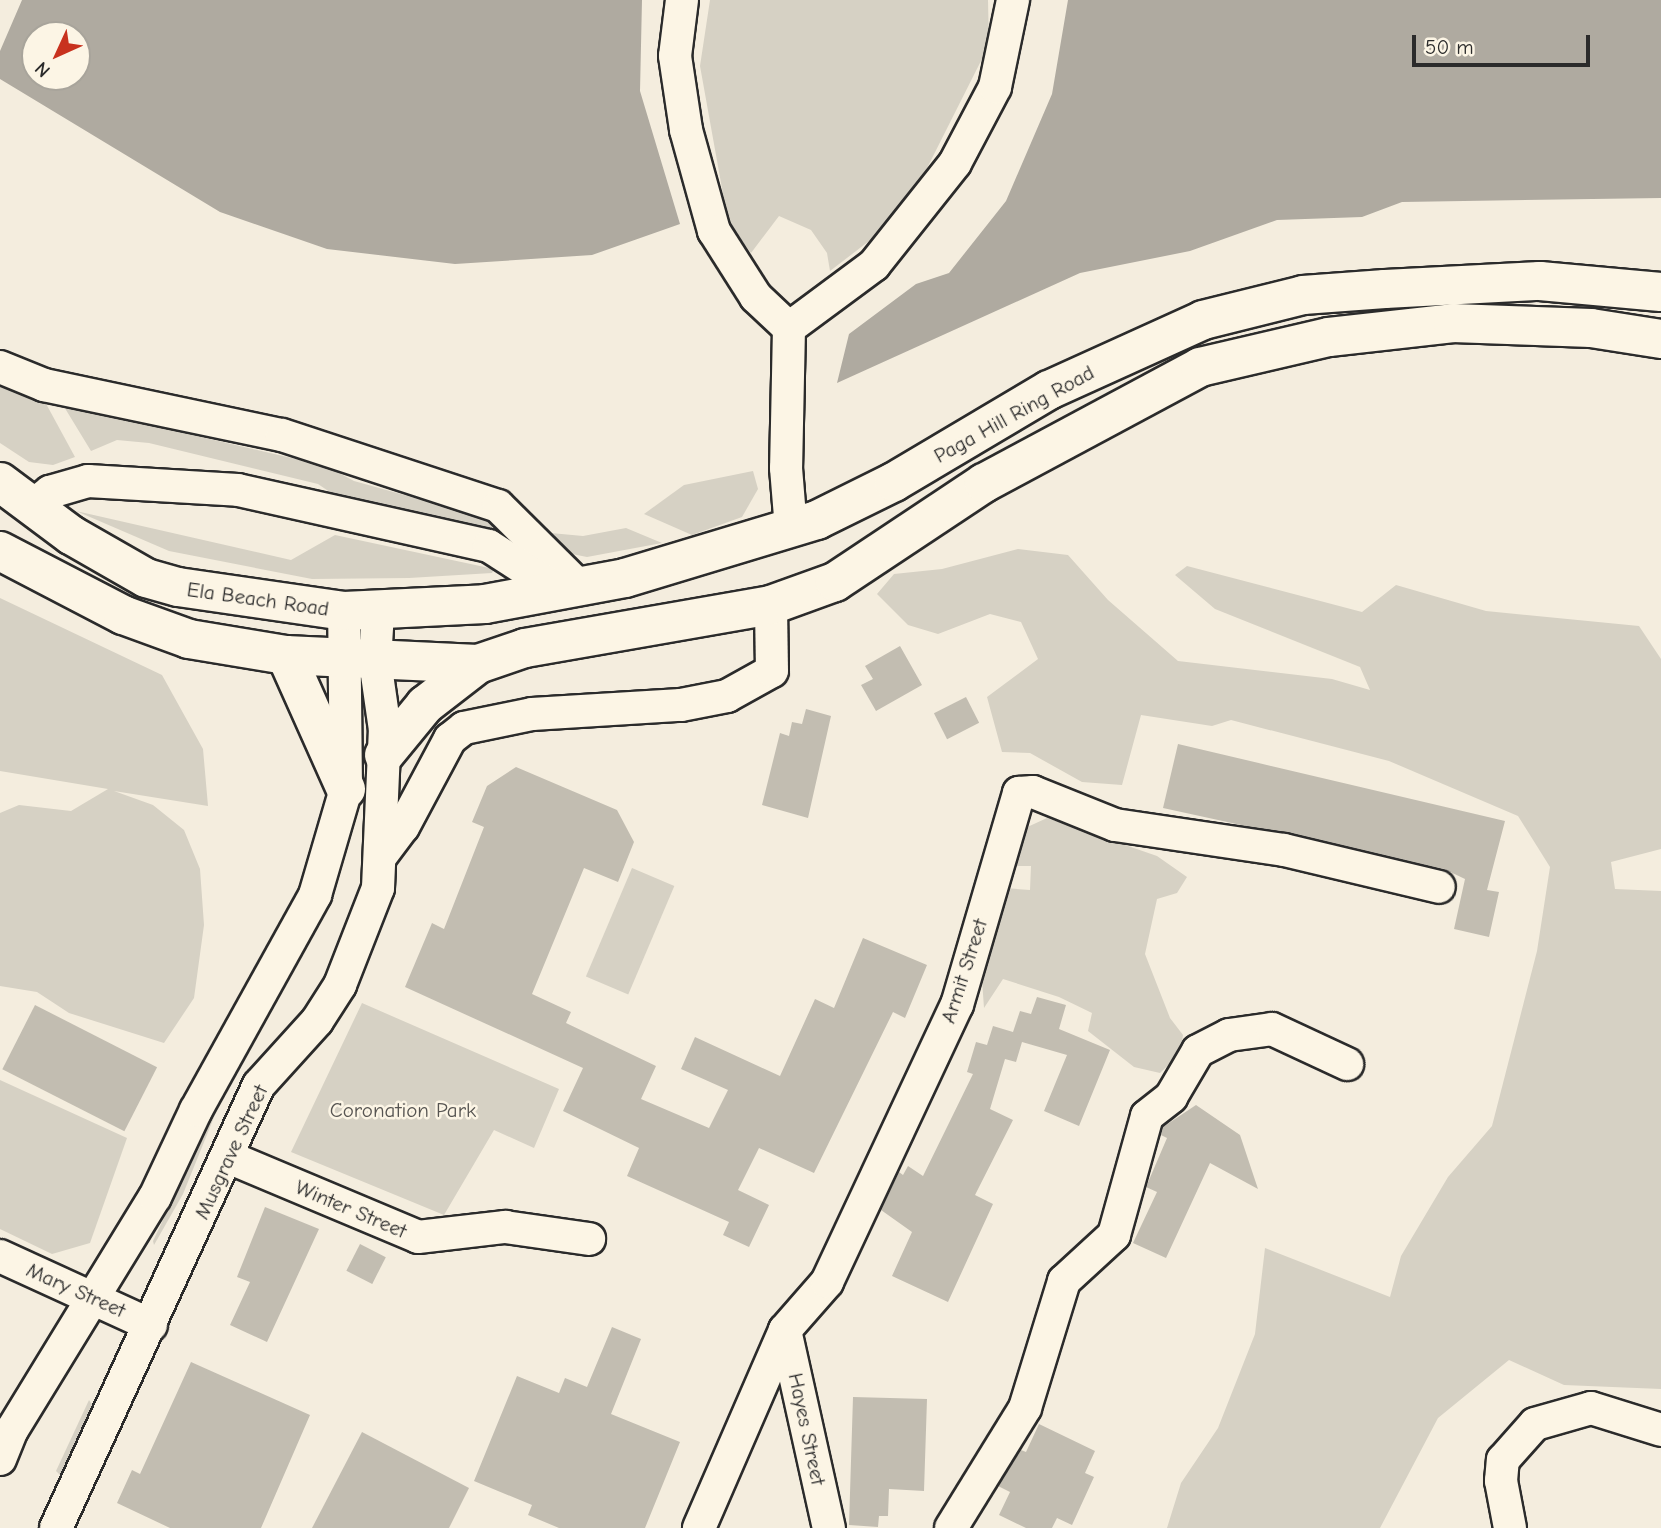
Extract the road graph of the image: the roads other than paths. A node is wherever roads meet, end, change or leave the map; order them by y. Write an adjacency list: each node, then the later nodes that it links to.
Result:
1 (682, 0): 4 (street)
2 (1013, 0): 4 (street)
3 (1661, 292): 9 (highway, Paga Hill Ring Road)
4 (789, 328): 9 (street)
5 (1661, 339): 11 (highway)
6 (0, 367): 12 (street)
7 (0, 482): 8 (highway, Ela Beach Road)
8 (32, 506): 12 (street); 14 (highway, Ela Beach Road)
9 (804, 524): 11 (highway); 12 (highway, Paga Hill Ring Road)
10 (0, 551): 15 (highway)
11 (835, 582): 13 (highway)
12 (570, 589): 14 (highway, Paga Hill Ring Road)
13 (771, 605): 17 (highway); 20 (street)
14 (361, 611): 16 (street, Musgrave Street)
15 (286, 655): 16 (highway); 19 (highway)
16 (360, 659): 17 (highway); 18 (street, Musgrave Street); 19 (street, Musgrave Street)
17 (491, 659): 18 (highway)
18 (384, 755): 20 (street, Musgrave Street)
19 (346, 789): 22 (street, Musgrave Street)
20 (380, 857): 23 (street, Musgrave Street)
21 (1439, 887): 30 (street, Armit Street)
22 (247, 1023): 23 (street); 28 (street, Musgrave Street)
23 (288, 1049): 29 (street, Musgrave Street)
24 (1347, 1064): 36 (street)
25 (240, 1162): 26 (street, Winter Street)
26 (589, 1239)
27 (0, 1256): 28 (street, Mary Street)
28 (98, 1297): 29 (street, Mary Street); 32 (street, Musgrave Street)
29 (151, 1325): 33 (street, Musgrave Street)
30 (785, 1330): 34 (street, Armit Street); 35 (street, Hayes Street)
31 (1661, 1430): 37 (street)
32 (0, 1459)
33 (56, 1528)
34 (699, 1528)
35 (829, 1528)
36 (951, 1528)
37 (1510, 1528)

